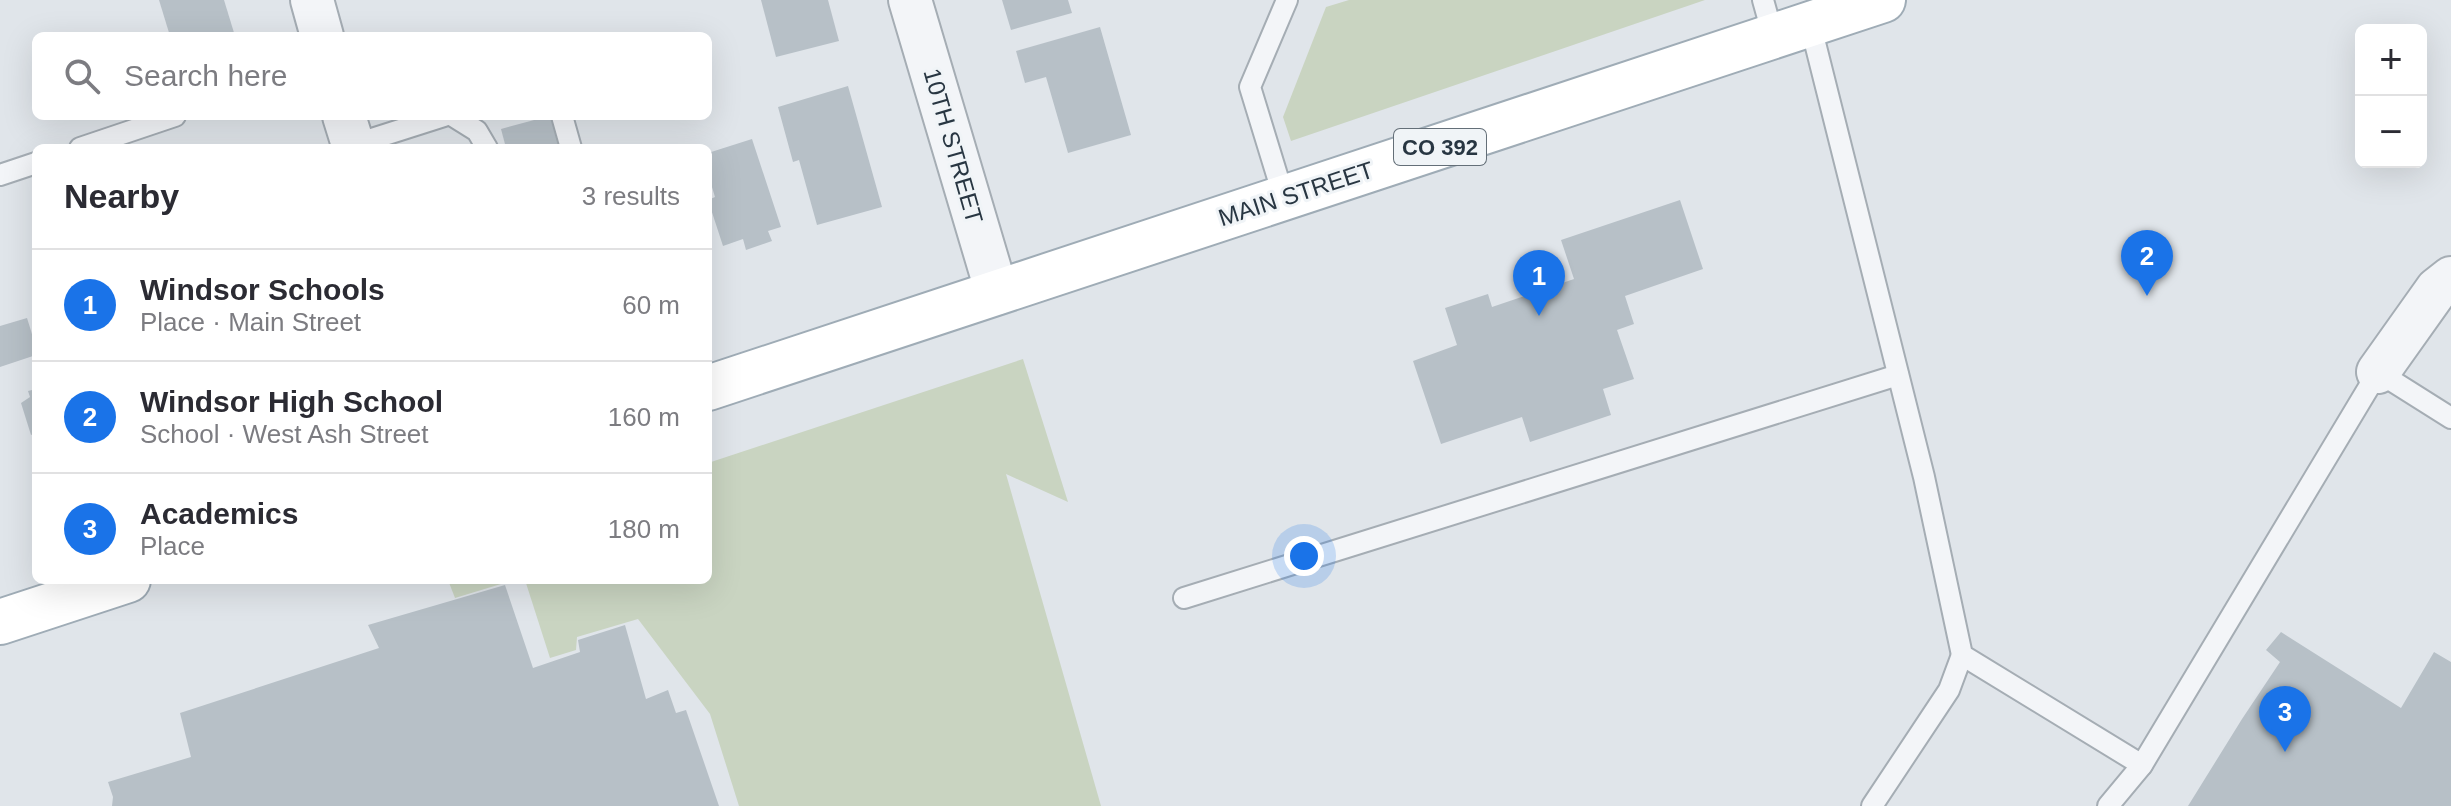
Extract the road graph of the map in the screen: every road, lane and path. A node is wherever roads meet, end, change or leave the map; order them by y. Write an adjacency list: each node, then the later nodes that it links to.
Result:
1 (312, 0): 6 (street)
2 (910, 0): 19 (street, 10TH STREET)
3 (1287, 0): 17 (lane)
4 (1883, 0): 5 (main road, MAIN STREET / CO 392)
5 (1782, 20): 17 (main road, MAIN STREET / CO 392); 21 (lane)
6 (321, 32)
7 (163, 120): 12 (lane)
8 (425, 120): 11 (lane)
9 (459, 120): 13 (lane)
10 (563, 120): 14 (lane)
11 (350, 136)
12 (92, 144)
13 (485, 144)
14 (570, 144)
15 (32, 164): 16 (lane)
16 (0, 175)
17 (1284, 198): 19 (main road, MAIN STREET / CO 392)
18 (2451, 278): 20 (street)
19 (997, 293): 22 (main road, MAIN STREET / CO 392)
20 (2378, 372): 23 (lane); 28 (lane)
21 (1898, 375): 25 (lane); 27 (lane)
22 (712, 387)
23 (2451, 418)
24 (116, 584): 26 (main road)
25 (1184, 598)
26 (0, 622)
27 (1962, 655): 28 (lane); 29 (lane)
28 (2142, 765): 30 (lane)
29 (1872, 806)
30 (2108, 806)

